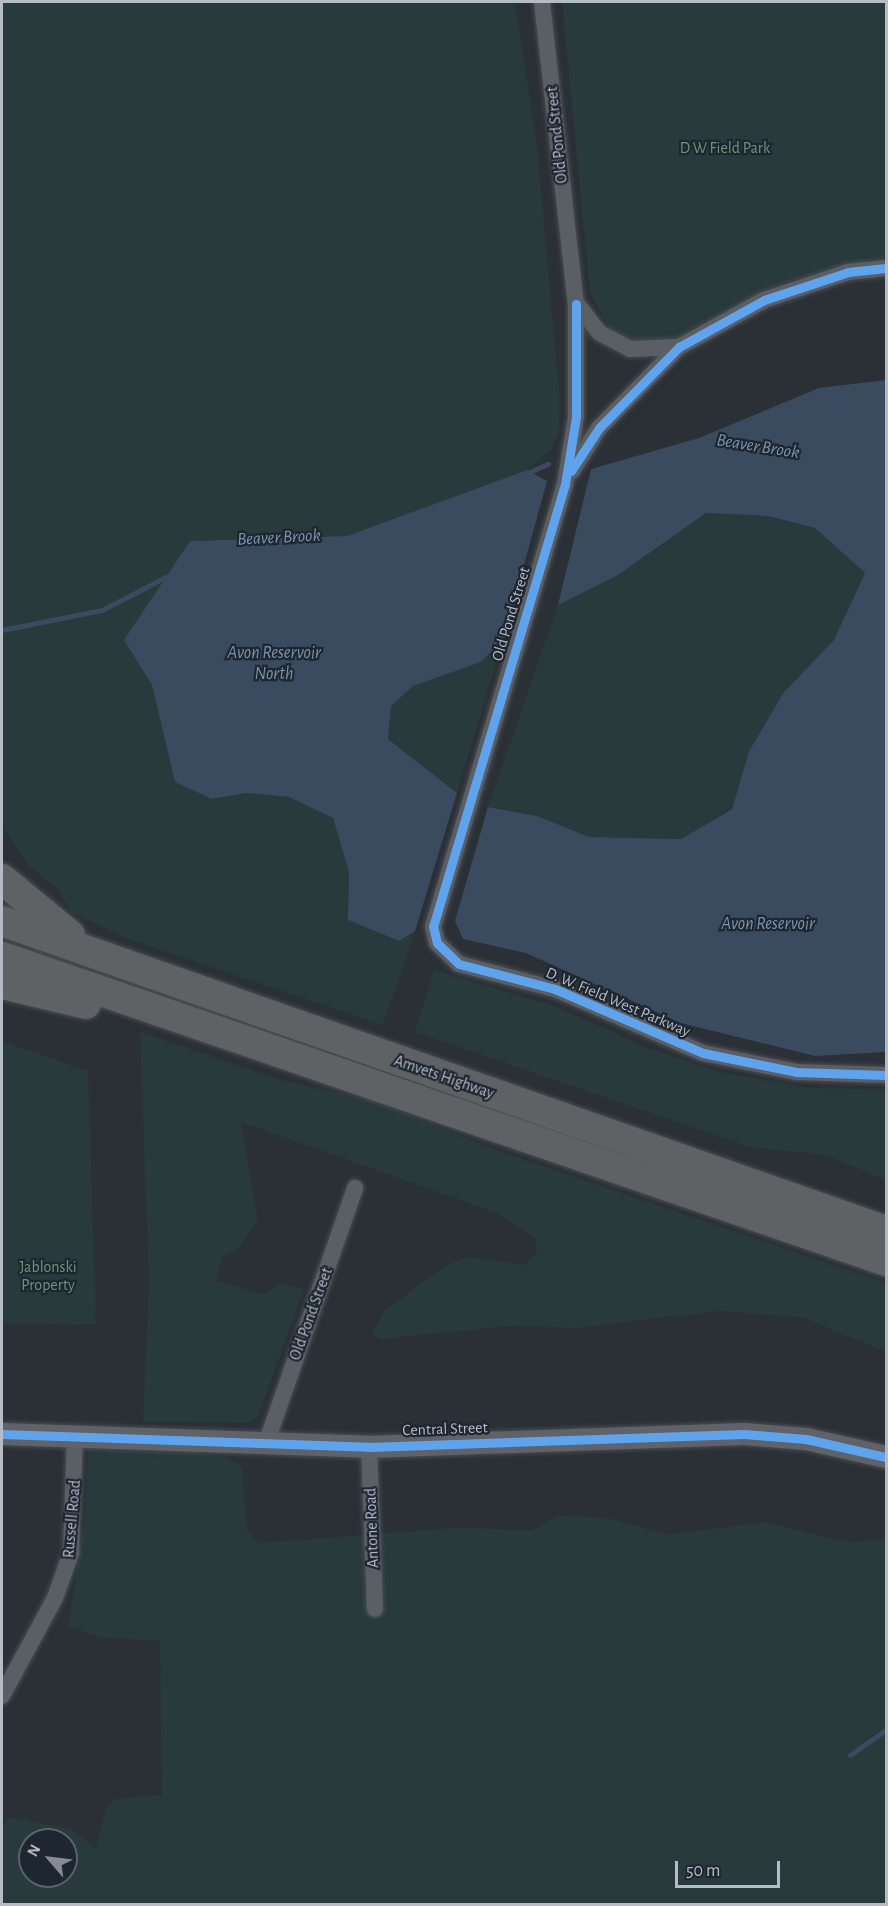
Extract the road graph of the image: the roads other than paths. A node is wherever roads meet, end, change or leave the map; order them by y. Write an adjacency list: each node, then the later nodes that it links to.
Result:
1 (542, 2): 3 (street, Old Pond Street)
2 (886, 268): 4 (street)
3 (576, 304): 4 (street); 5 (street, Old Pond Street)
4 (679, 347): 5 (street)
5 (565, 483): 8 (street, Old Pond Street)
6 (2, 879): 9 (highway)
7 (2, 921): 9 (highway, Amvets Highway)
8 (433, 926): 13 (street, D. W. Field West Parkway)
9 (91, 953): 15 (highway, Amvets Highway)
10 (2, 957): 12 (highway, Amvets Highway)
11 (2, 984): 12 (highway)
12 (171, 1014): 16 (highway, Amvets Highway)
13 (886, 1076)
14 (355, 1188): 19 (street, Old Pond Street)
15 (886, 1231)
16 (886, 1262)
17 (2, 1434): 18 (street, Central Street)
18 (75, 1435): 19 (street, Central Street); 23 (street, Russell Road)
19 (267, 1440): 20 (street, Central Street)
20 (369, 1447): 21 (street, Central Street); 22 (street, Antone Road)
21 (886, 1457)
22 (375, 1609)
23 (2, 1696)

